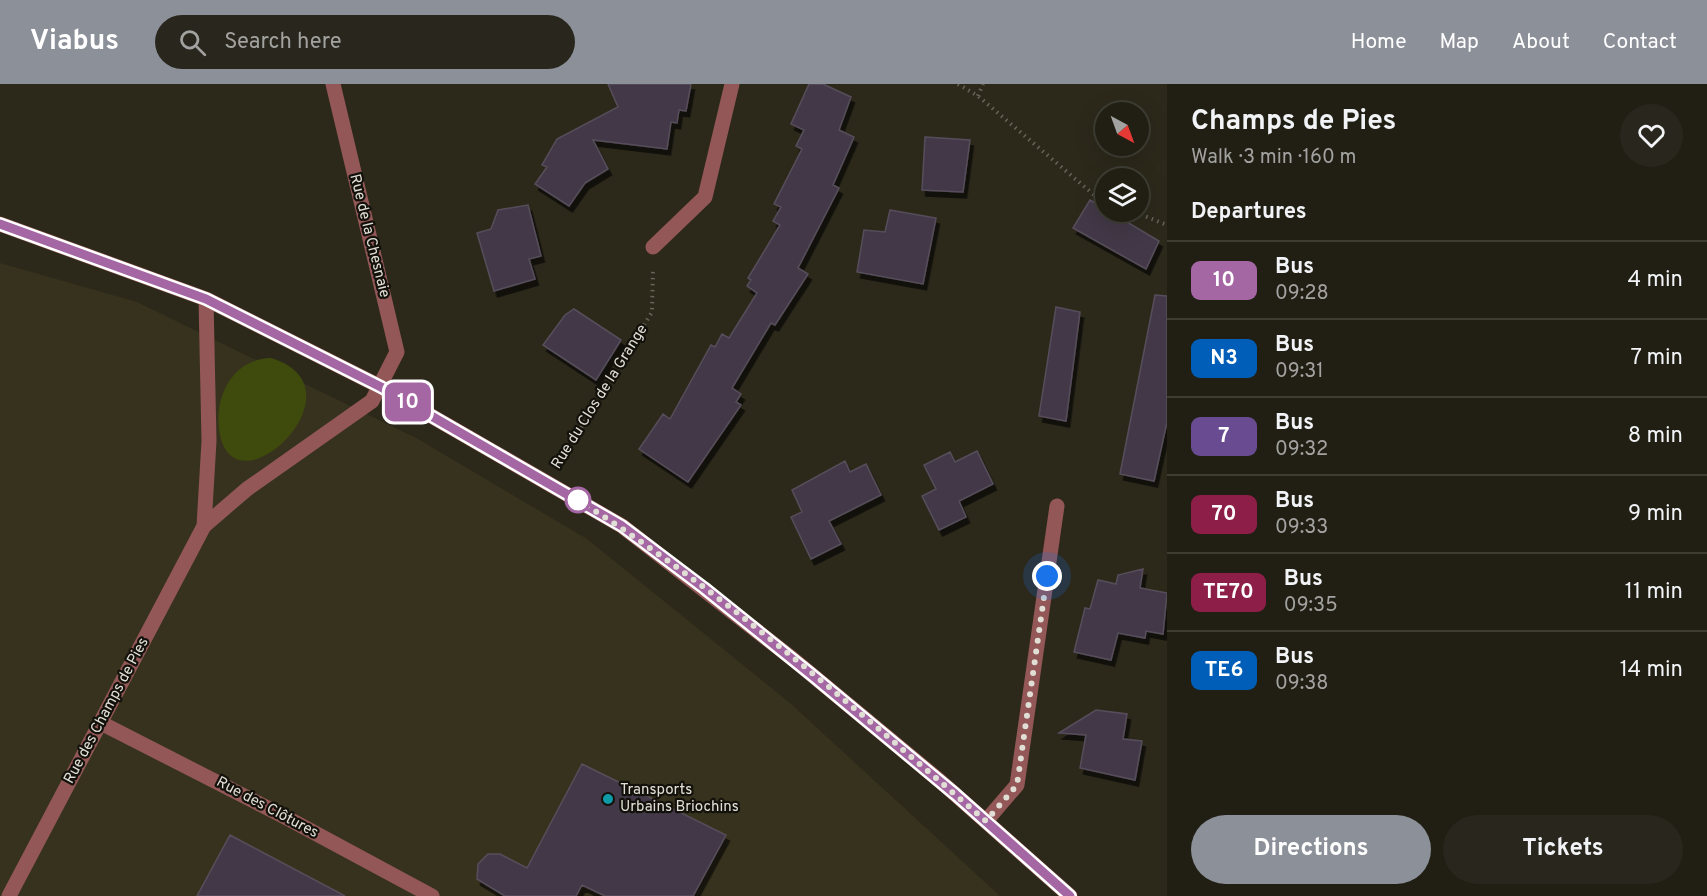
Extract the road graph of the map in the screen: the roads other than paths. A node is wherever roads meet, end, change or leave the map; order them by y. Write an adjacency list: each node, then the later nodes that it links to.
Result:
1 (333, 84): 6 (street, Rue de la Chesnaie)
2 (732, 84): 4 (street)
3 (0, 224): 5 (street)
4 (654, 247)
5 (206, 299): 6 (street); 8 (street)
6 (381, 387): 8 (street, Rue de la Chesnaie); 10 (street)
7 (1057, 506): 10 (street)
8 (204, 526): 9 (street, Rue des Champs de Pies)
9 (101, 723): 11 (street, Rue des Champs de Pies); 12 (street, Rue des Clôtures)
10 (986, 821): 13 (street)
11 (9, 896)
12 (432, 896)
13 (1070, 896)

